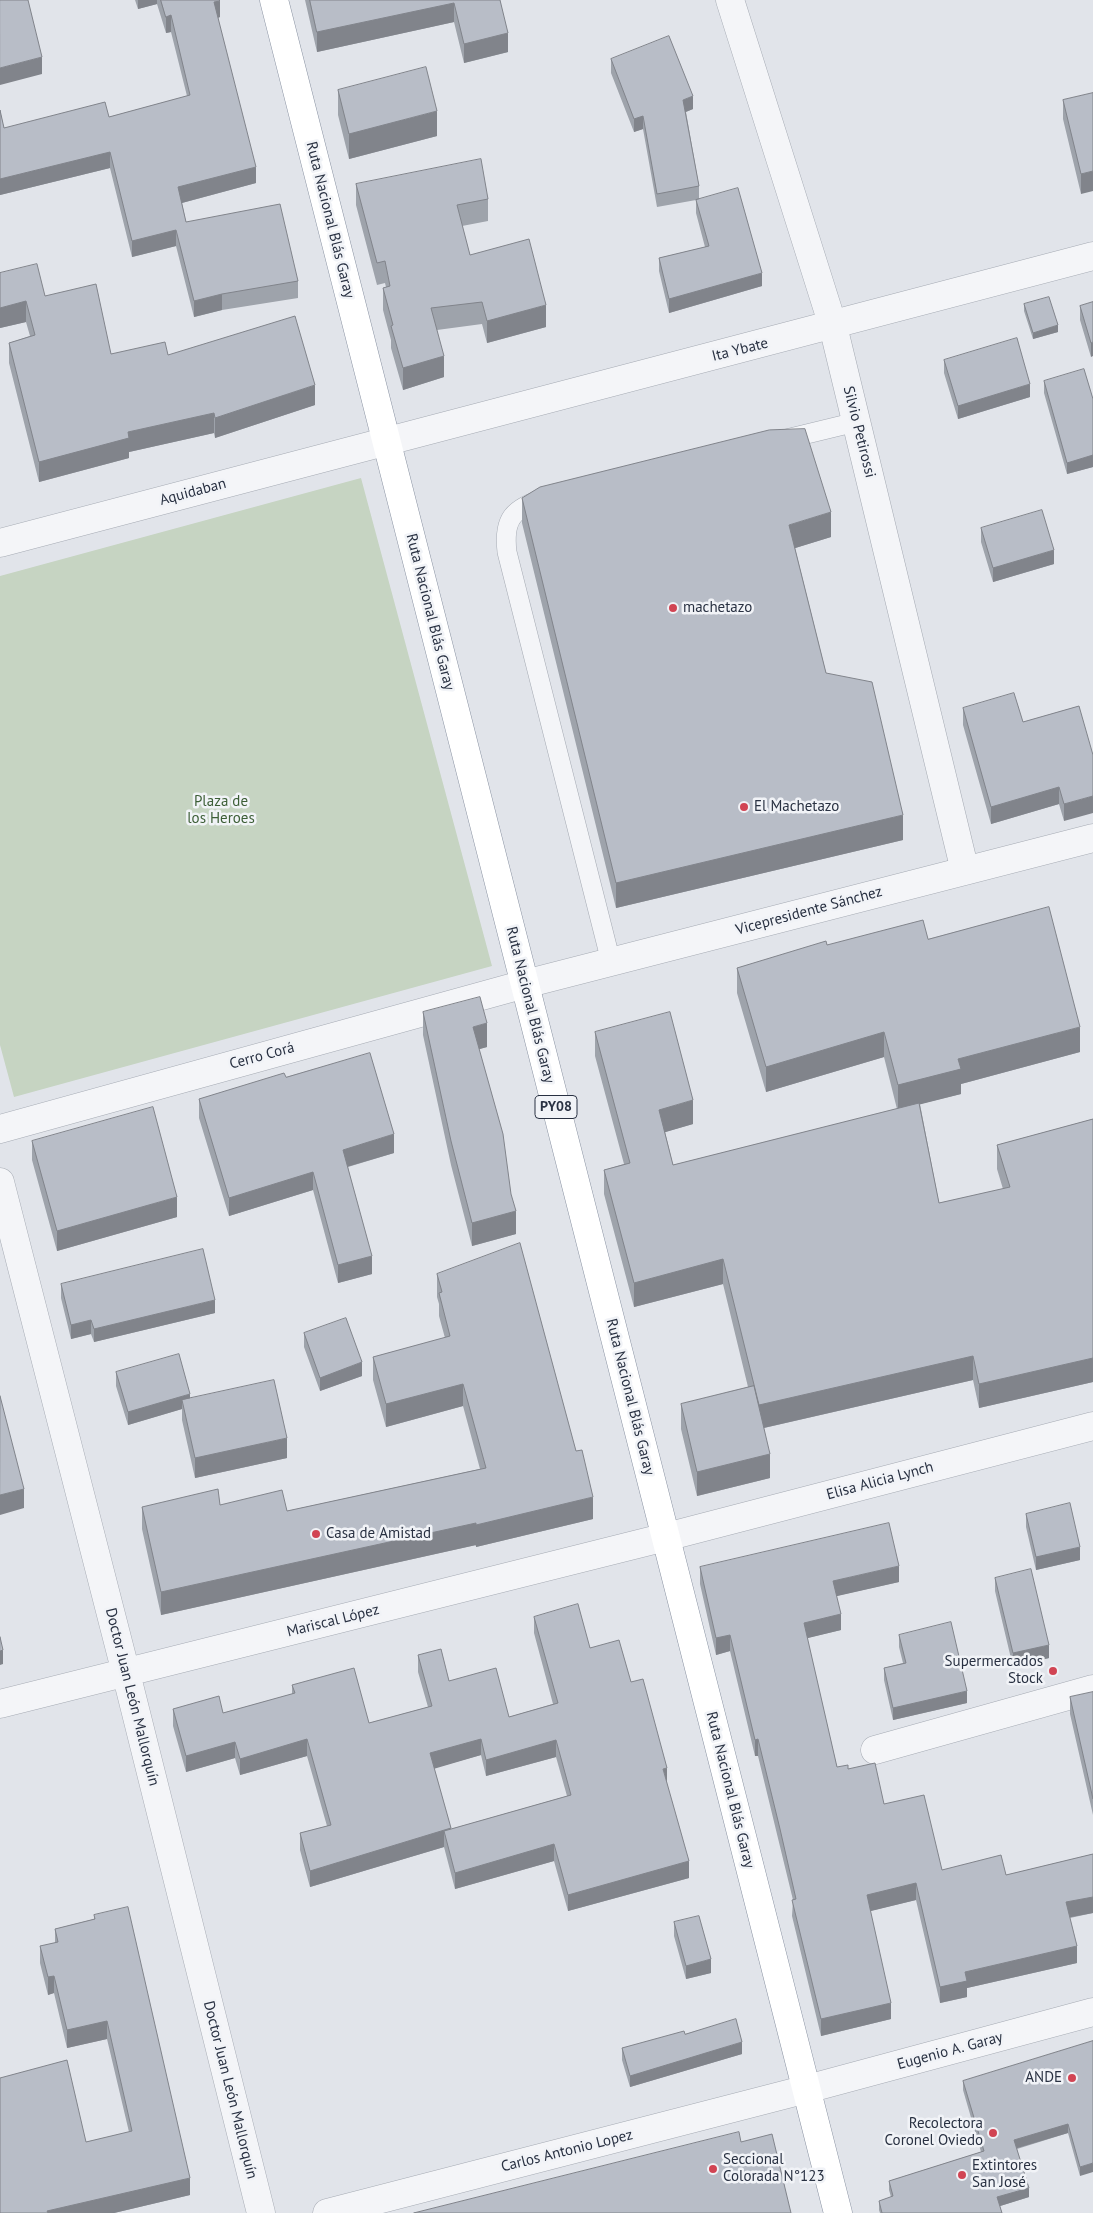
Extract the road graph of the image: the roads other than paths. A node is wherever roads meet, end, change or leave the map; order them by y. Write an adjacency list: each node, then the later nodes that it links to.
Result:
1 (274, 0): 6 (highway, Ruta Nacional Blás Garay / PY08)
2 (730, 0): 4 (street, Silvio Petirossi)
3 (1093, 256): 4 (street, Ita Ybate)
4 (833, 326): 5 (street, Silvio Petirossi); 6 (street, Ita Ybate)
5 (856, 422): 7 (lane); 11 (street, Silvio Petirossi)
6 (386, 441): 9 (street, Aquidaban); 13 (highway, Ruta Nacional Blás Garay / PY08)
7 (760, 445)
8 (558, 494): 12 (lane)
9 (0, 543)
10 (1092, 844): 11 (street, Vicepresidente Sánchez)
11 (965, 871): 12 (street, Vicepresidente Sánchez)
12 (611, 962): 13 (street, Vicepresidente Sánchez)
13 (525, 984): 14 (street, Cerro Corá); 17 (highway, Ruta Nacional Blás Garay / PY08)
14 (0, 1128)
15 (0, 1182): 18 (street, Doctor Juan León Mallorquín)
16 (1093, 1426): 17 (street, Elisa Alicia Lynch)
17 (666, 1537): 18 (street, Mariscal López); 23 (highway, Ruta Nacional Blás Garay / PY08)
18 (126, 1673): 20 (street, Mariscal López); 24 (street, Doctor Juan León Mallorquín)
19 (1093, 1689): 21 (street)
20 (0, 1704)
21 (875, 1750)
22 (1093, 2012): 23 (street, Eugenio A. Garay)
23 (807, 2090): 25 (street, Carlos Antonio Lopez); 26 (highway, Ruta Nacional Blás Garay / PY08)
24 (261, 2213)
25 (327, 2213)
26 (838, 2213)

